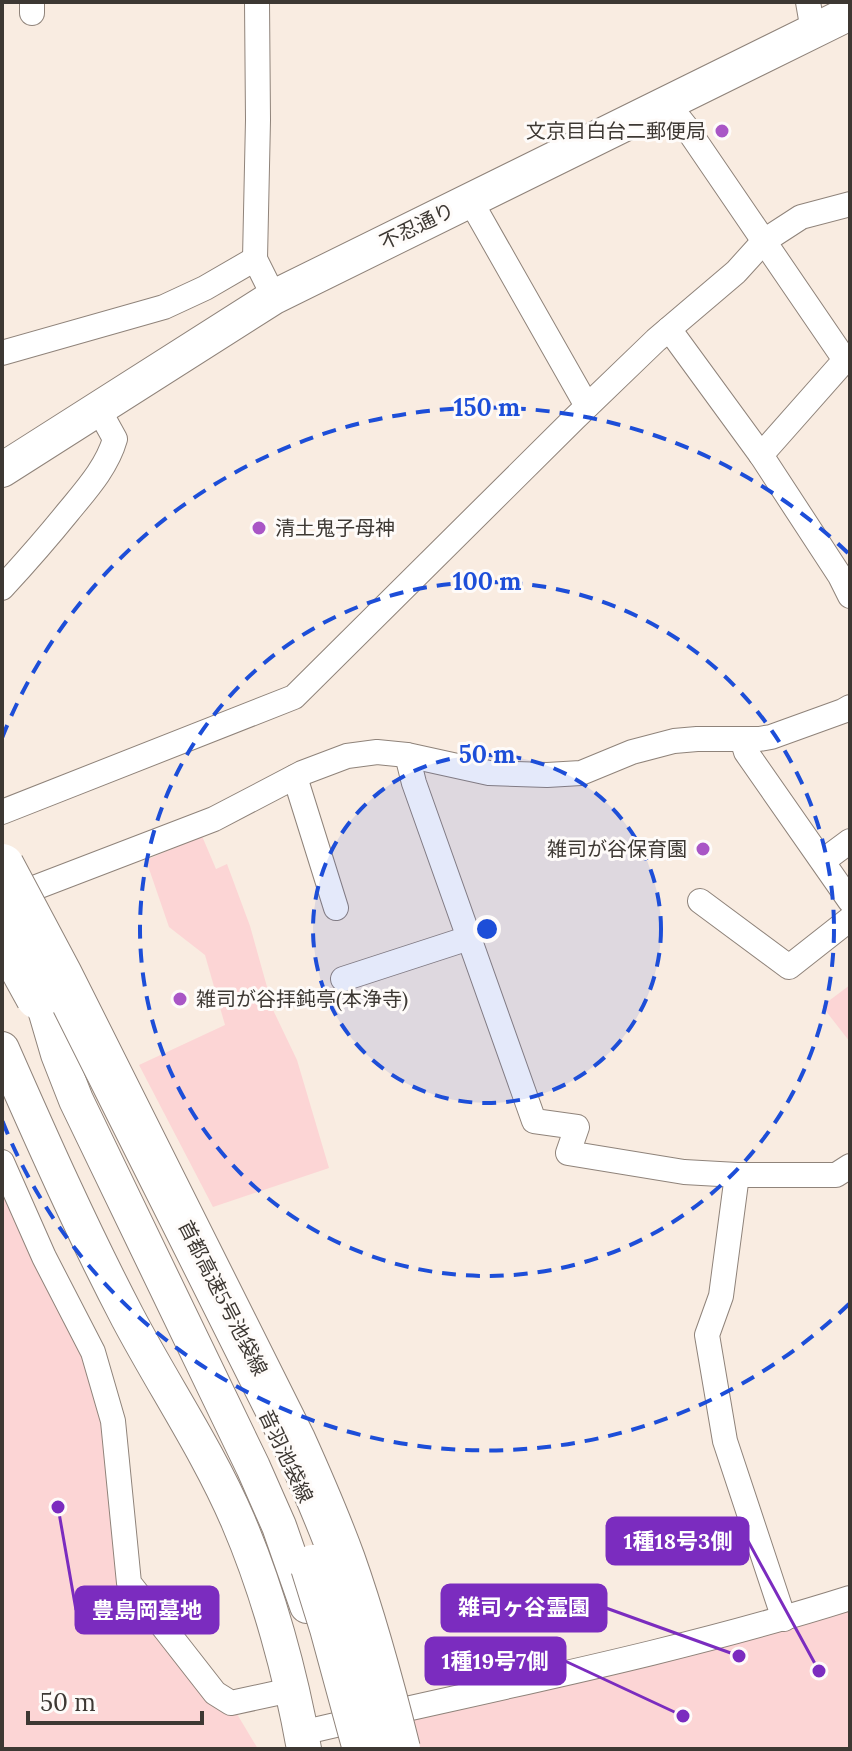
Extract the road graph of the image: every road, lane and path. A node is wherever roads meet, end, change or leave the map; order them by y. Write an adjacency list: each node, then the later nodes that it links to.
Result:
1 (257, 2): 8 (street)
2 (850, 13): 3 (main road, 不忍通り)
3 (811, 16): 4 (main road, 不忍通り)
4 (667, 103): 5 (main road, 不忍通り); 7 (street)
5 (470, 200): 9 (main road, 不忍通り); 12 (street)
6 (850, 204): 7 (street)
7 (764, 241): 10 (street); 14 (street)
8 (255, 259): 9 (street); 11 (street)
9 (274, 297): 13 (main road, 不忍通り)
10 (669, 329): 12 (street); 14 (street)
11 (2, 353)
12 (587, 406): 22 (street)
13 (99, 410): 15 (main road, 不忍通り); 16 (street)
14 (761, 455): 17 (street)
15 (2, 470)
16 (2, 588)
17 (850, 596)
18 (850, 707): 19 (street)
19 (742, 739): 20 (street); 24 (street)
20 (407, 755): 21 (street); 30 (street)
21 (295, 777): 27 (street); 28 (street)
22 (2, 812)
23 (850, 841): 24 (street)
24 (823, 861): 26 (street)
25 (700, 901): 29 (street)
26 (850, 901)
27 (336, 908)
28 (6, 909): 39 (main road, 音羽池袋線); 39 (highway, 首都高速5号池袋線, bridge); 39 (highway, 首都高速5号池袋線, bridge)
29 (850, 919)
30 (469, 938): 31 (street); 35 (street)
31 (343, 979)
32 (2, 1049): 38 (main road)
33 (2, 1162): 38 (street)
34 (850, 1166): 35 (street)
35 (737, 1175): 37 (street)
36 (850, 1598): 37 (street)
37 (784, 1619): 39 (street)
38 (291, 1690): 40 (main road)
39 (360, 1739): 40 (street); 41 (main road, 音羽池袋線)
40 (302, 1741)
41 (383, 1749)

